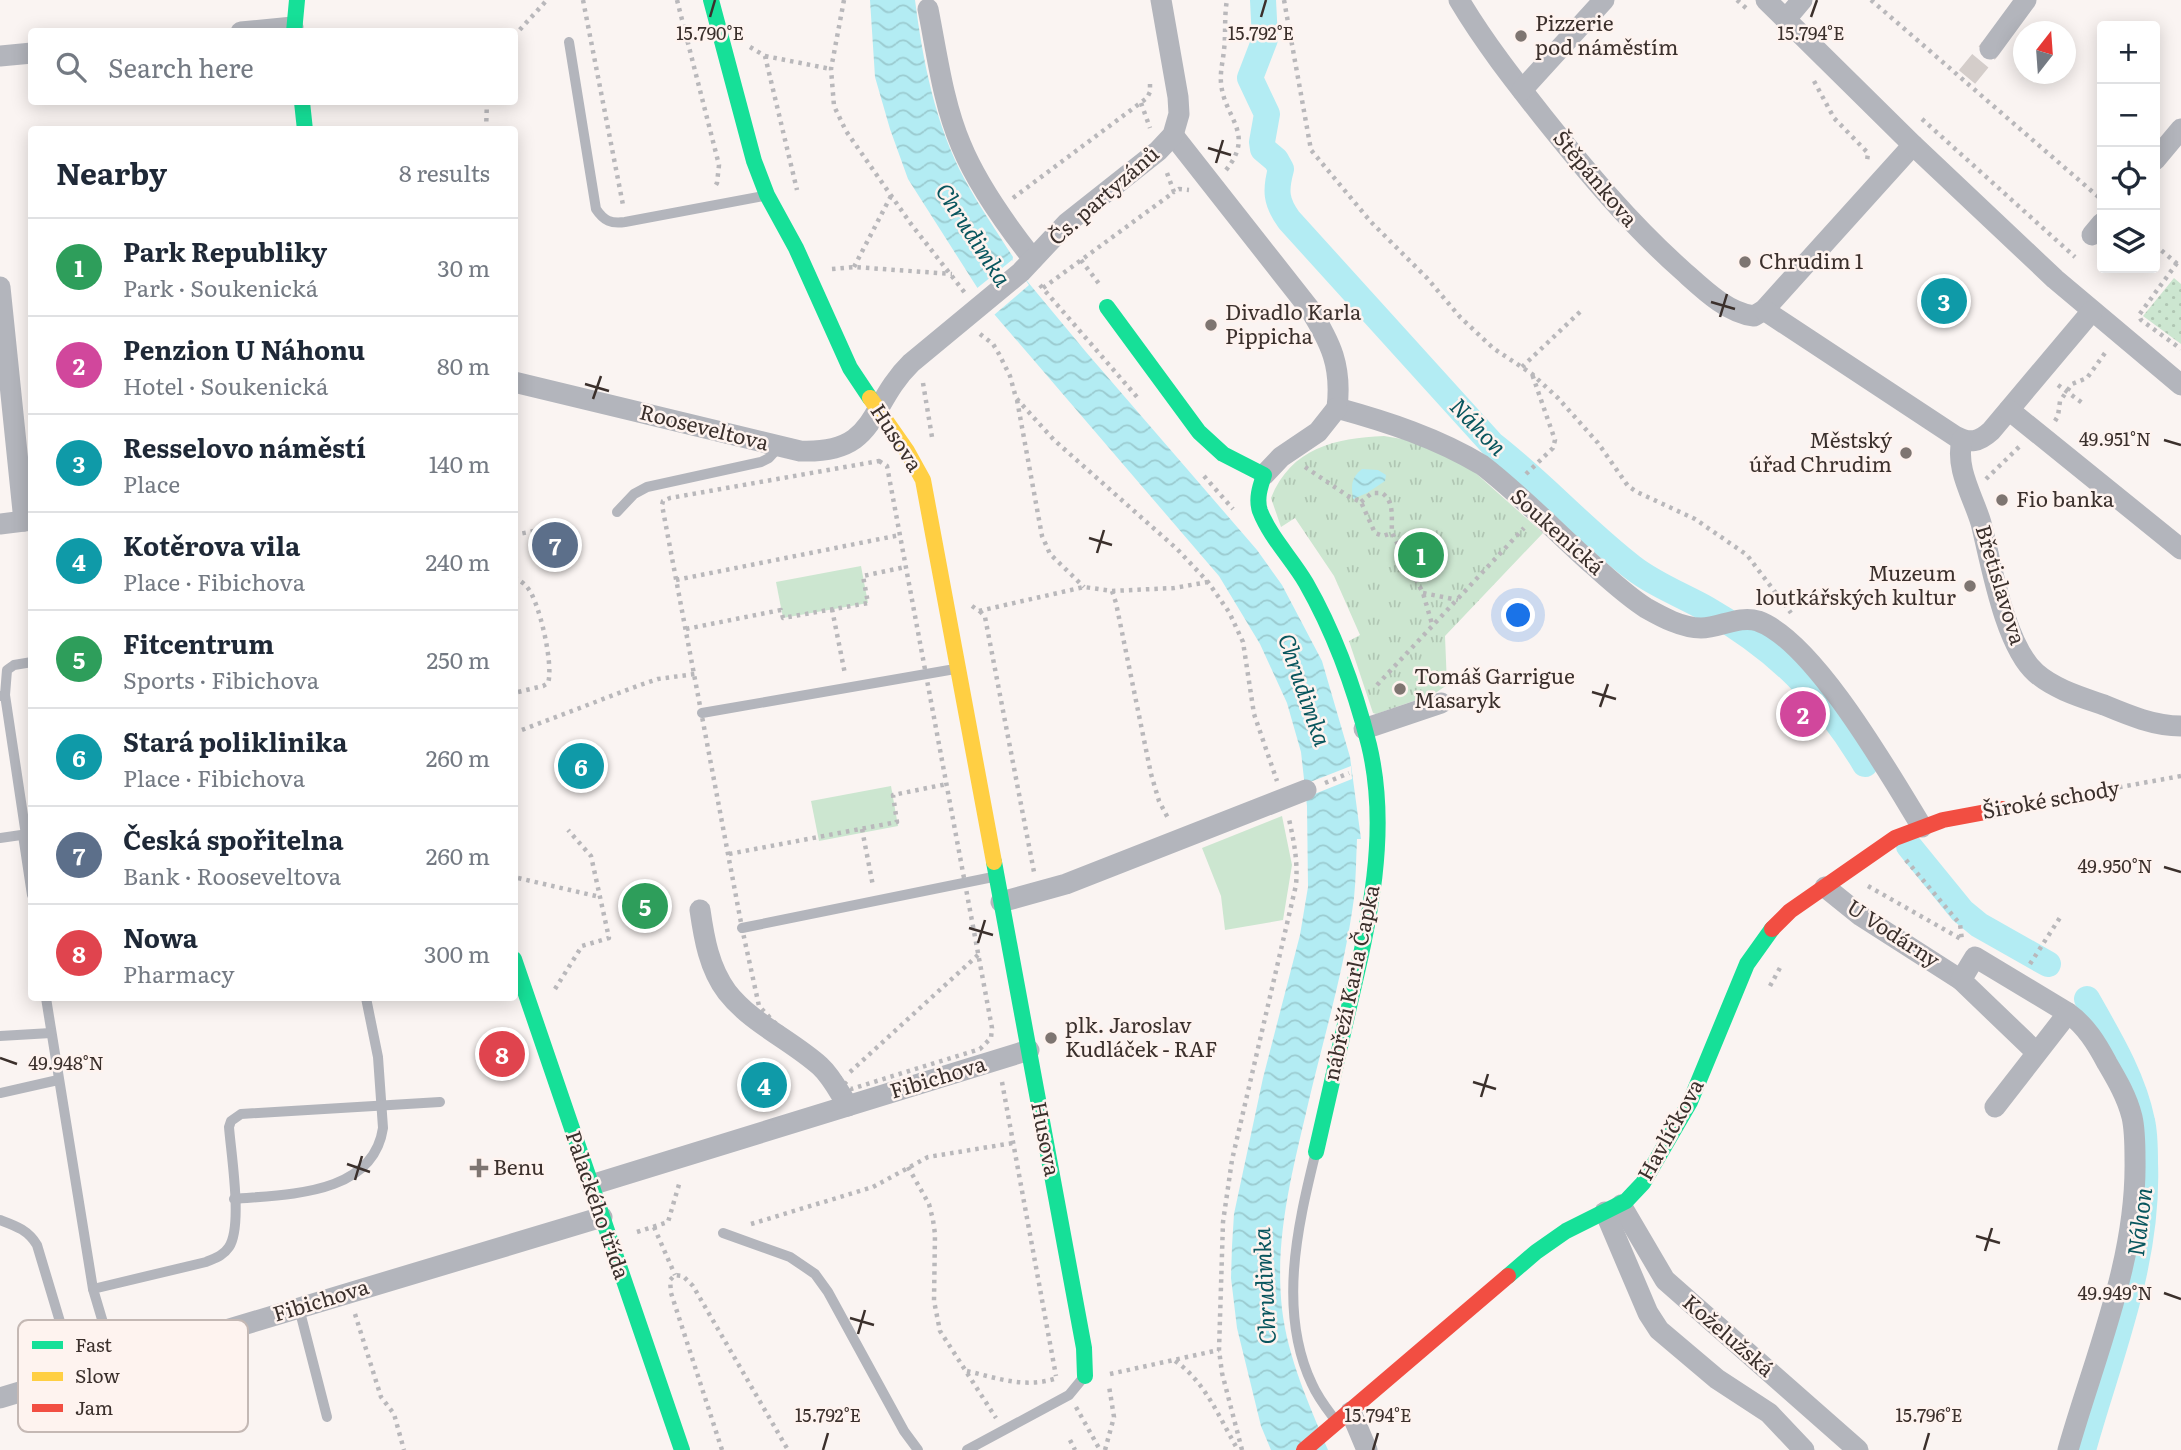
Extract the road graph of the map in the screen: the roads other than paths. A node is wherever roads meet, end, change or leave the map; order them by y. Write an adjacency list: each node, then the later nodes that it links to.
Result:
1 (282, 0): 11 (street)
2 (297, 0): 12 (street)
3 (711, 0): 24 (street, Husova)
4 (1161, 0): 21 (street, Čs. partyzánů)
5 (1459, 0): 17 (street, Štěpánkova)
6 (1604, 0): 17 (street)
7 (1802, 0): 10 (street)
8 (2026, 0): 14 (street)
9 (928, 9): 25 (street)
10 (1777, 10): 22 (street)
11 (294, 28)
12 (294, 28)
13 (569, 42): 24 (lane)
14 (1990, 49)
15 (28, 53): 16 (street)
16 (0, 56)
17 (1522, 90): 28 (street, Štěpánkova)
18 (302, 105): 19 (street)
19 (305, 126)
20 (2181, 129): 23 (street)
21 (1173, 135): 25 (street, Čs. partyzánů); 35 (street)
22 (1913, 145): 28 (street); 29 (street)
23 (2160, 154)
24 (767, 195): 36 (street, Husova)
25 (1029, 271): 36 (street, Čs. partyzánů)
26 (0, 287): 30 (street)
27 (1107, 307): 40 (street)
28 (1764, 310): 38 (street)
29 (2092, 311): 31 (street); 37 (street)
30 (2, 323): 42 (street)
31 (2118, 333): 32 (street); 34 (street)
32 (2181, 365)
33 (518, 383): 39 (street, Rooseveltova)
34 (2181, 385)
35 (1337, 408): 40 (street); 54 (street, Soukenická)
36 (879, 410): 39 (street, Rooseveltova); 46 (street, Husova)
37 (2010, 410): 38 (street); 44 (street)
38 (1962, 440): 50 (street, Břetislavova)
39 (779, 447): 41 (lane)
40 (1264, 475): 51 (street, nábřeží Karla Čapka)
41 (617, 512)
42 (28, 520): 43 (street)
43 (0, 524)
44 (2181, 549)
45 (28, 663): 47 (lane)
46 (958, 668): 49 (lane); 57 (street, Husova)
47 (3, 695): 55 (lane)
48 (1441, 703): 51 (street)
49 (702, 713)
50 (2173, 726)
51 (1364, 729): 77 (street, nábřeží Karla Čapka)
52 (1306, 790): 59 (street)
53 (2002, 809): 54 (street, Široké schody)
54 (1917, 829): 58 (street, Havlíčkova)
55 (27, 834): 56 (lane)
56 (0, 838)
57 (997, 877): 59 (street, Husova); 61 (lane)
58 (1825, 887): 63 (street, U Vodárny); 80 (street, Havlíčkova)
59 (1001, 902): 69 (street, Husova)
60 (700, 910): 75 (street)
61 (742, 928)
62 (518, 970): 78 (street, Palackého třída)
63 (1961, 980): 66 (street, U Vodárny); 70 (street, U Vodárny)
64 (46, 1001): 67 (lane)
65 (367, 1001): 74 (lane)
66 (2076, 1019): 70 (street); 101 (street)
67 (51, 1033): 68 (lane); 71 (lane)
68 (0, 1036)
69 (1029, 1050): 75 (street, Fibichova); 89 (street, Husova)
70 (2037, 1053): 76 (street)
71 (58, 1080): 72 (lane); 84 (lane)
72 (0, 1093)
73 (440, 1102): 74 (lane)
74 (381, 1105): 79 (lane); 79 (lane)
75 (848, 1106): 78 (street, Fibichova)
76 (1995, 1107)
77 (1316, 1152): 93 (lane)
78 (591, 1185): 81 (street, Palackého třída)
79 (234, 1199): 84 (lane)
80 (1613, 1209): 93 (street, Havlíčkova); 99 (street, Koželužská); 100 (street, Koželužská)
81 (602, 1217): 85 (street, Fibichova); 94 (street, Palackého třída)
82 (0, 1220): 86 (lane)
83 (723, 1233): 95 (lane)
84 (93, 1289): 87 (lane)
85 (299, 1308): 88 (street, Fibichova); 92 (lane)
86 (60, 1320)
87 (102, 1320)
88 (248, 1323)
89 (1085, 1376): 96 (lane)
90 (18, 1393): 91 (street, Fibichova)
91 (0, 1398)
92 (327, 1417)
93 (1344, 1418): 97 (street, Havlíčkova); 98 (street)
94 (682, 1450)
95 (918, 1450)
96 (967, 1450)
97 (1304, 1450)
98 (1367, 1450)
99 (1804, 1450)
100 (1858, 1450)
101 (2068, 1450)

